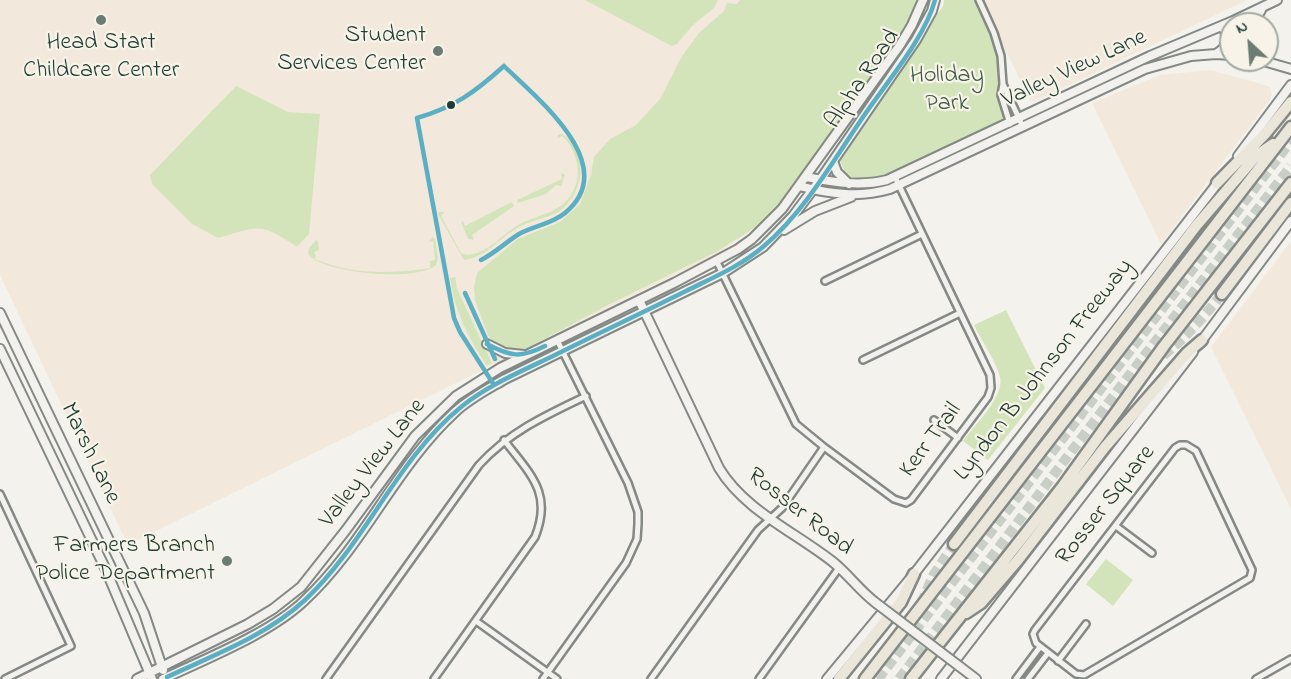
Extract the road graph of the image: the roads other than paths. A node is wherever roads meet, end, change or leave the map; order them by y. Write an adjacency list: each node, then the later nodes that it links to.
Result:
1 (923, 0): 24 (main road, Alpha Road)
2 (935, 0): 23 (main road, Alpha Road)
3 (979, 0): 14 (street)
4 (1277, 0): 5 (main road, Valley View Lane)
5 (1264, 7): 6 (main road, Valley View Lane); 7 (main road)
6 (1253, 12)
7 (1260, 12)
8 (1219, 27): 12 (main road, Valley View Lane)
9 (1219, 51): 10 (main road)
10 (1216, 54): 11 (main road, Valley View Lane); 13 (main road, Valley View Lane)
11 (1219, 54)
12 (1141, 60): 13 (main road); 17 (main road, Valley View Lane)
13 (1145, 69): 19 (main road, Valley View Lane)
14 (1003, 84): 17 (street); 18 (street)
15 (1291, 85): 27 (main road, Lyndon B Johnson Freeway)
16 (1291, 102): 27 (highway)
17 (1018, 119): 18 (main road, Valley View Lane); 19 (street)
18 (1009, 123): 21 (street); 25 (main road, Valley View Lane)
19 (1023, 127): 21 (main road, Valley View Lane)
20 (1291, 127): 22 (highway, Lyndon B Johnson Freeway)
21 (1013, 132): 31 (main road, Valley View Lane)
22 (1283, 137): 63 (highway); 92 (highway, Lyndon B Johnson Freeway)
23 (833, 160): 26 (main road, Alpha Road); 29 (main road)
24 (806, 177): 26 (main road, Valley View Lane); 30 (main road, Valley View Lane)
25 (896, 177): 29 (main road, Valley View Lane); 31 (street, Kerr Trail)
26 (820, 180): 29 (main road, Valley View Lane); 32 (main road, Valley View Lane)
27 (1217, 183): 66 (main road, Lyndon B Johnson Freeway)
28 (1291, 183): 69 (highway)
29 (851, 184)
30 (799, 186): 32 (main road, Valley View Lane); 38 (main road, Valley View Lane)
31 (899, 186): 33 (main road, Valley View Lane); 36 (street, Kerr Trail)
32 (813, 190): 33 (main road, Valley View Lane); 37 (main road, Valley View Lane)
33 (859, 195): 37 (main road)
34 (1291, 203): 41 (highway)
35 (1291, 221): 47 (main road)
36 (922, 234): 40 (street); 45 (street, Kerr Trail)
37 (773, 237): 39 (main road, Valley View Lane)
38 (716, 260): 39 (street, Kerr Trail); 42 (main road, Valley View Lane)
39 (723, 273): 43 (main road, Valley View Lane); 57 (street, Kerr Trail)
40 (825, 281)
41 (1222, 294)
42 (639, 300): 43 (main road, Rosser Road); 46 (main road, Valley View Lane)
43 (644, 311): 50 (main road, Valley View Lane); 61 (main road, Rosser Road)
44 (0, 313): 78 (main road, Marsh Lane)
45 (960, 313): 52 (street); 55 (street, Kerr Trail)
46 (557, 340): 50 (street); 51 (main road, Valley View Lane)
47 (1202, 340): 69 (highway); 94 (main road)
48 (487, 344): 51 (main road)
49 (0, 349): 80 (main road, Marsh Lane)
50 (564, 351): 53 (street); 60 (main road, Valley View Lane)
51 (526, 356): 59 (main road, Valley View Lane)
52 (863, 360)
53 (586, 396): 56 (street); 79 (street)
54 (934, 420): 55 (street)
55 (958, 438): 57 (street, Kerr Trail)
56 (504, 440): 70 (street); 84 (street)
57 (824, 447): 61 (street)
58 (0, 494): 82 (street)
59 (365, 504): 60 (main road); 67 (main road, Valley View Lane)
60 (374, 512): 68 (main road, Valley View Lane)
61 (771, 518): 65 (main road, Rosser Road); 88 (street)
62 (1116, 526): 64 (street); 74 (street, Rosser Square); 77 (street, Rosser Square)
63 (954, 544)
64 (1152, 553)
65 (839, 568): 89 (street); 95 (main road, Rosser Road, bridge)
66 (914, 574): 90 (main road, Lyndon B Johnson Freeway); 91 (highway)
67 (301, 587): 68 (main road); 71 (main road, Valley View Lane)
68 (309, 596): 73 (main road, Valley View Lane)
69 (958, 618): 93 (highway)
70 (476, 621): 79 (street); 85 (street)
71 (248, 624): 73 (main road); 78 (main road, Valley View Lane)
72 (1086, 624): 77 (street)
73 (253, 635): 81 (main road, Valley View Lane)
74 (1040, 647): 75 (street, Rosser Square); 96 (street)
75 (1048, 653): 77 (street, Rosser Square); 97 (street)
76 (1291, 659): 98 (street)
77 (1058, 661)
78 (162, 667): 80 (main road, Valley View Lane); 81 (main road, Marsh Lane)
79 (548, 673): 86 (street); 87 (street)
80 (151, 676): 83 (main road, Valley View Lane)
81 (166, 678)
82 (5, 679)
83 (137, 679)
84 (326, 679)
85 (434, 679)
86 (543, 679)
87 (557, 679)
88 (651, 679)
89 (759, 679)
90 (827, 679)
91 (839, 679)
92 (865, 679)
93 (911, 679)
94 (941, 679)
95 (976, 679)
96 (1016, 679)
97 (1028, 679)
98 (1256, 679)

